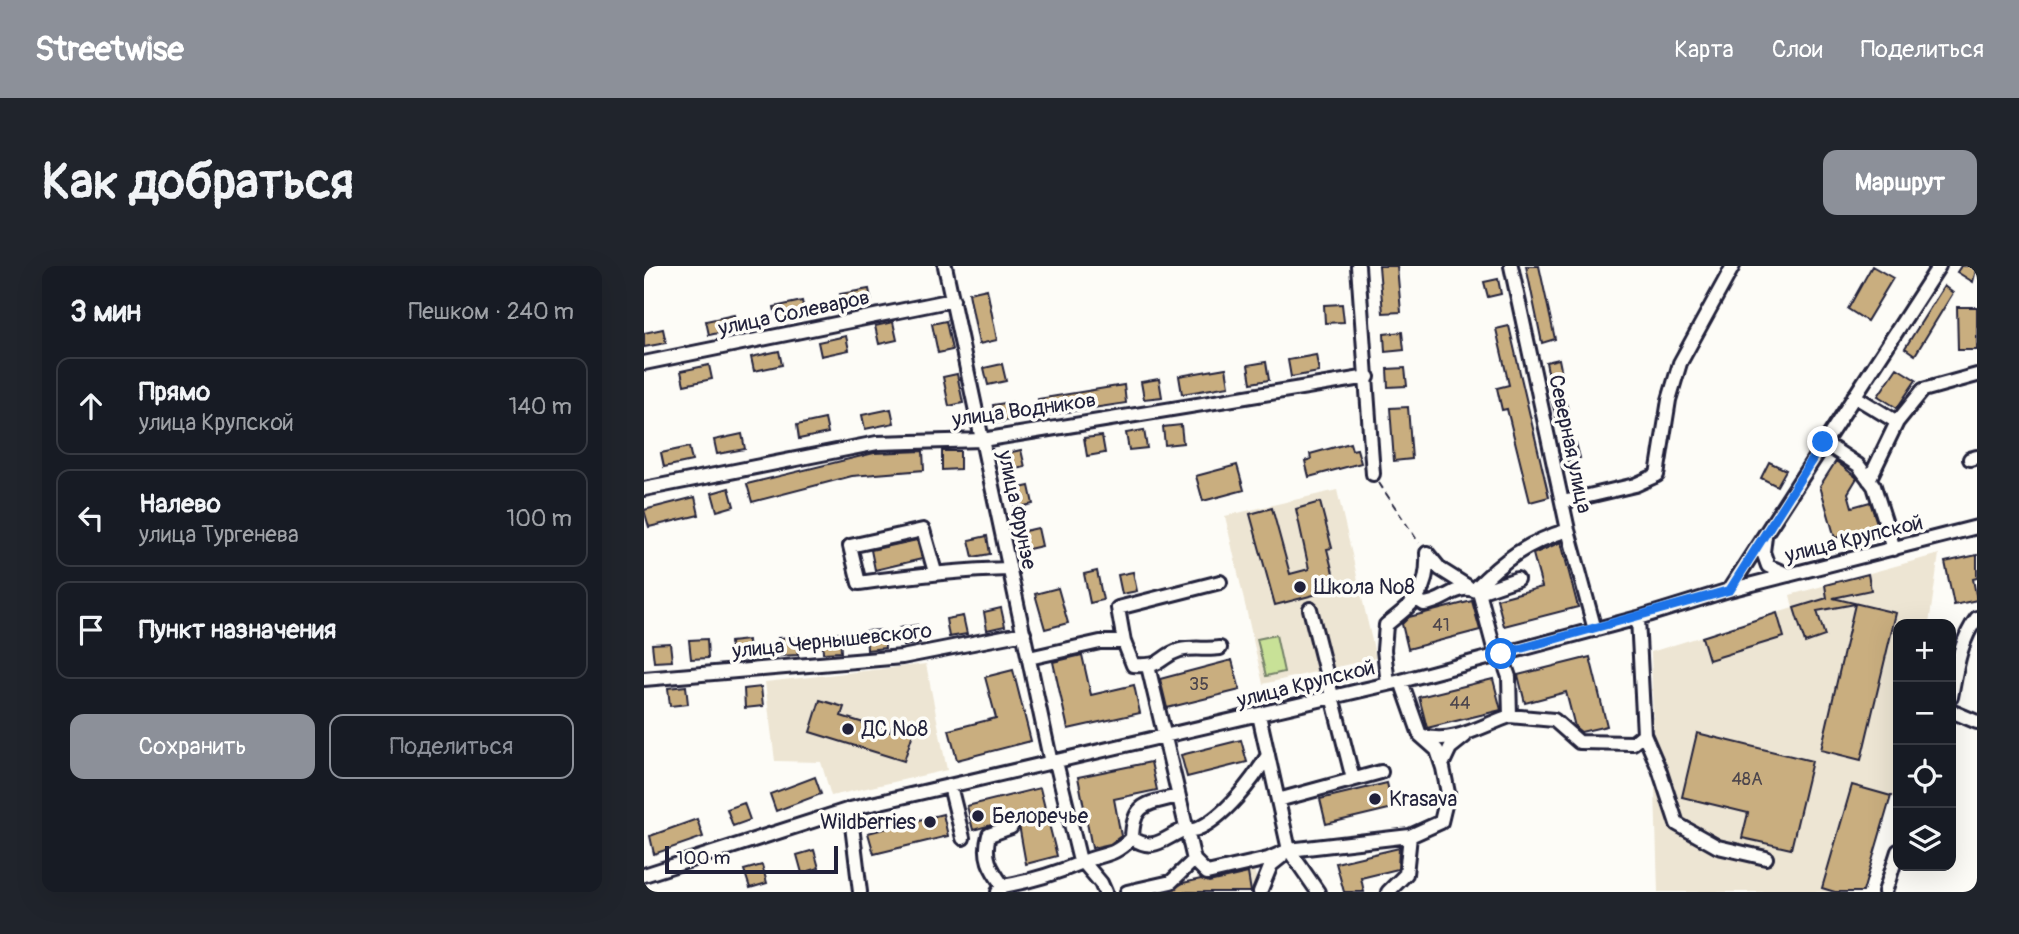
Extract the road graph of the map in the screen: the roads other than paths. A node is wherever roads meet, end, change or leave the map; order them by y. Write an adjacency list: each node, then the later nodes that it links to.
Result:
1 (945, 266): 6 (street, улица Фрунзе)
2 (1358, 266): 9 (street)
3 (1511, 266): 17 (street, Северная улица)
4 (1733, 266): 17 (street)
5 (1939, 266): 10 (street)
6 (953, 300): 7 (street, улица Солеваров); 12 (street, улица Фрунзе)
7 (644, 363)
8 (1977, 374): 11 (street)
9 (1368, 377): 12 (street, улица Водников); 14 (street)
10 (1854, 396): 11 (street); 13 (street)
11 (1896, 422): 15 (street)
12 (982, 440): 16 (street, улица Водников); 22 (street, улица Фрунзе)
13 (1823, 442): 15 (street); 20 (street)
14 (1373, 474)
15 (1869, 480): 21 (street)
16 (644, 489)
17 (1563, 502): 19 (street, Северная улица)
18 (1977, 527): 21 (street, улица Крупской)
19 (1568, 530): 27 (street); 33 (street, Северная улица)
20 (1765, 532): 24 (street); 28 (street)
21 (1894, 549): 24 (street, улица Крупской)
22 (1009, 569): 23 (street); 34 (street, улица Фрунзе)
23 (935, 572): 23 (street)
24 (1789, 575): 28 (street, улица Крупской)
25 (1517, 579): 27 (street)
26 (1220, 582): 35 (street)
27 (1474, 589): 29 (street); 29 (street); 37 (street)
28 (1730, 590): 31 (street, улица Крупской)
29 (1416, 599): 41 (street)
30 (1310, 609): 43 (street)
31 (1638, 618): 33 (street, улица Крупской); 49 (street)
32 (1975, 622): 42 (street)
33 (1595, 630): 37 (street, улица Крупской)
34 (1024, 633): 38 (street, улица Фрунзе); 40 (street, улица Чернышевского)
35 (1124, 642): 38 (street); 39 (street)
36 (1220, 648): 39 (street)
37 (1499, 655): 41 (street, улица Крупской); 46 (street)
38 (1029, 658): 53 (street, улица Фрунзе)
39 (1148, 666): 51 (street)
40 (644, 679)
41 (1394, 682): 43 (street, улица Крупской); 50 (street)
42 (1956, 682)
43 (1332, 697): 45 (street, улица Крупской); 56 (street)
44 (1956, 713): 47 (street)
45 (1259, 715): 51 (street, улица Крупской); 52 (street)
46 (1510, 716): 48 (street); 49 (street)
47 (1977, 722)
48 (1485, 725): 50 (street); 54 (street)
49 (1644, 734): 67 (street)
50 (1420, 735): 54 (street)
51 (1164, 737): 53 (street, улица Крупской); 58 (street)
52 (1268, 755): 59 (street); 62 (street)
53 (1053, 762): 57 (street, улица Крупской); 69 (street, улица Фрунзе)
54 (1442, 765): 63 (street)
55 (1381, 772): 56 (street)
56 (1353, 779): 59 (street)
57 (950, 786): 60 (street, улица Крупской); 64 (street)
58 (1178, 796): 62 (street); 65 (street)
59 (1278, 800): 66 (street)
60 (850, 809): 71 (street, улица Крупской); 73 (street)
61 (1011, 827): 72 (street)
62 (1188, 830): 65 (street); 68 (street)
63 (1410, 836): 66 (street); 78 (street)
64 (963, 838)
65 (1132, 838): 69 (street)
66 (1289, 850): 68 (street); 76 (street); 77 (street)
67 (1766, 858)
68 (1194, 860): 75 (street)
69 (1083, 862): 72 (street); 74 (street, улица Фрунзе)
70 (1893, 867): 79 (street)
71 (644, 875)
72 (1001, 889)
73 (860, 892)
74 (1105, 892)
75 (1127, 892)
76 (1260, 892)
77 (1318, 892)
78 (1388, 892)
79 (1885, 892)

